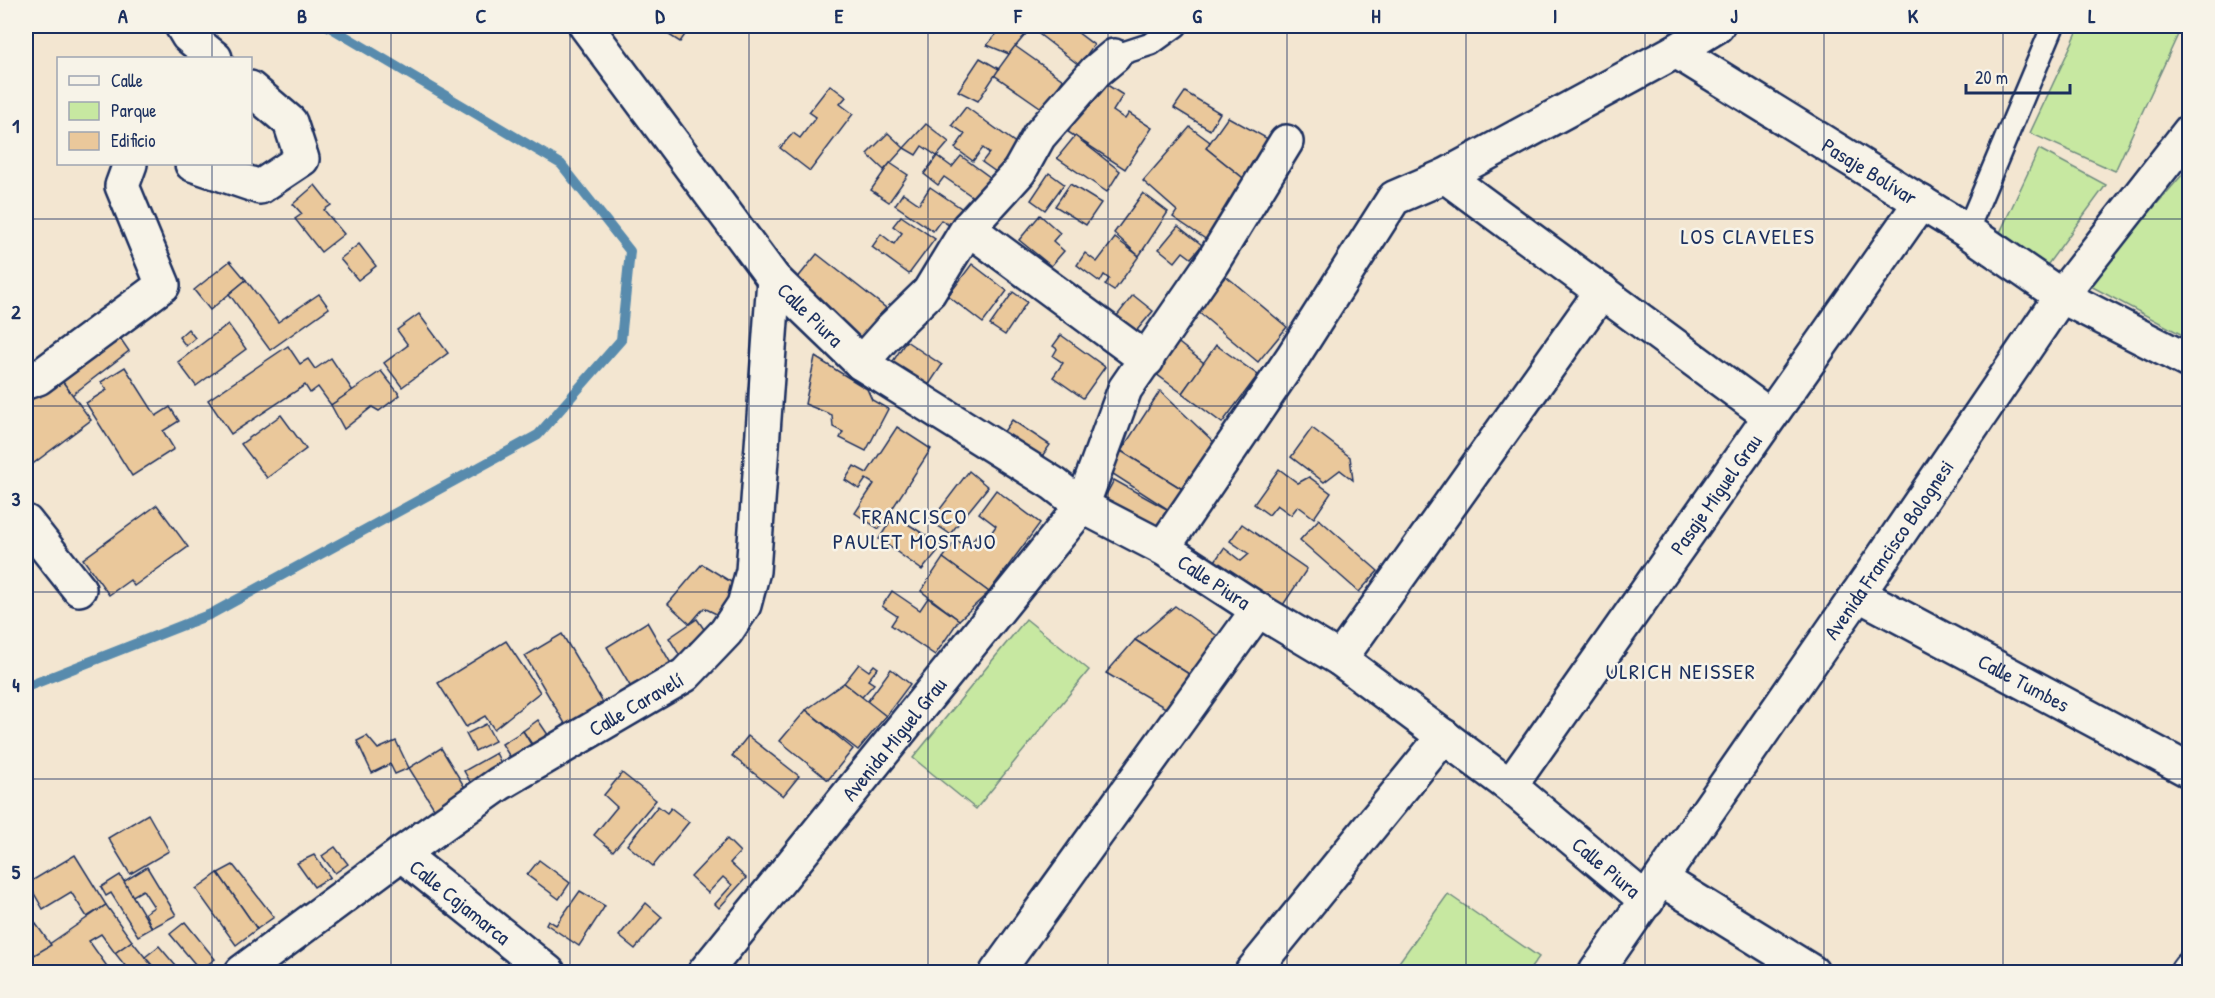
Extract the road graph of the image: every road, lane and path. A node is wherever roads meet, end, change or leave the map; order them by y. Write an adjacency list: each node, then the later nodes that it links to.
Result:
1 (182, 26): 8 (street)
2 (586, 26): 18 (street, Calle Piura)
3 (1176, 26): 7 (lane)
4 (1717, 26): 6 (street)
5 (2053, 26): 17 (lane)
6 (1676, 51): 14 (street); 15 (street, Pasaje Bolívar)
7 (1114, 56): 16 (street)
8 (214, 57)
9 (252, 90): 13 (street)
10 (2190, 131): 20 (street, Avenida Francisco Bolognesi)
11 (1286, 142): 21 (street, Avenida Miguel Grau)
12 (130, 165): 24 (street)
13 (195, 165)
14 (1444, 176): 19 (street); 28 (street)
15 (1921, 202): 17 (street, Pasaje Bolívar); 25 (street, Pasaje Miguel Grau)
16 (968, 228): 21 (street); 23 (street)
17 (1967, 231): 20 (street, Pasaje Bolívar)
18 (774, 279): 23 (street, Calle Piura); 36 (street, Calle Caravelí)
19 (1602, 291): 25 (street); 32 (street)
20 (2061, 296): 22 (street, Pasaje Bolívar); 30 (street, Avenida Francisco Bolognesi)
21 (1147, 360): 26 (street, Avenida Miguel Grau)
22 (2190, 362)
23 (861, 363): 26 (street, Calle Piura)
24 (26, 382)
25 (1770, 416): 35 (street, Pasaje Miguel Grau)
26 (1082, 506): 28 (street, Calle Piura); 41 (street, Avenida Miguel Grau)
27 (26, 522): 29 (street)
28 (1163, 548): 31 (street, Calle Piura)
29 (79, 589)
30 (1858, 594): 34 (street, Calle Tumbes); 37 (street, Avenida Francisco Bolognesi)
31 (1258, 610): 32 (street, Calle Piura); 42 (street)
32 (1340, 659): 33 (street, Calle Piura)
33 (1444, 736): 35 (street, Calle Piura); 43 (street)
34 (2190, 771)
35 (1510, 786): 37 (street, Calle Piura)
36 (401, 854): 39 (street, Calle Caravelí); 40 (street, Calle Cajamarca)
37 (1654, 890): 44 (street, Avenida Francisco Bolognesi); 45 (street, Calle Piura)
38 (2190, 968): 46 (street)
39 (242, 972)
40 (548, 972)
41 (705, 972)
42 (997, 972)
43 (1252, 972)
44 (1596, 972)
45 (1812, 972)
46 (2187, 972)

